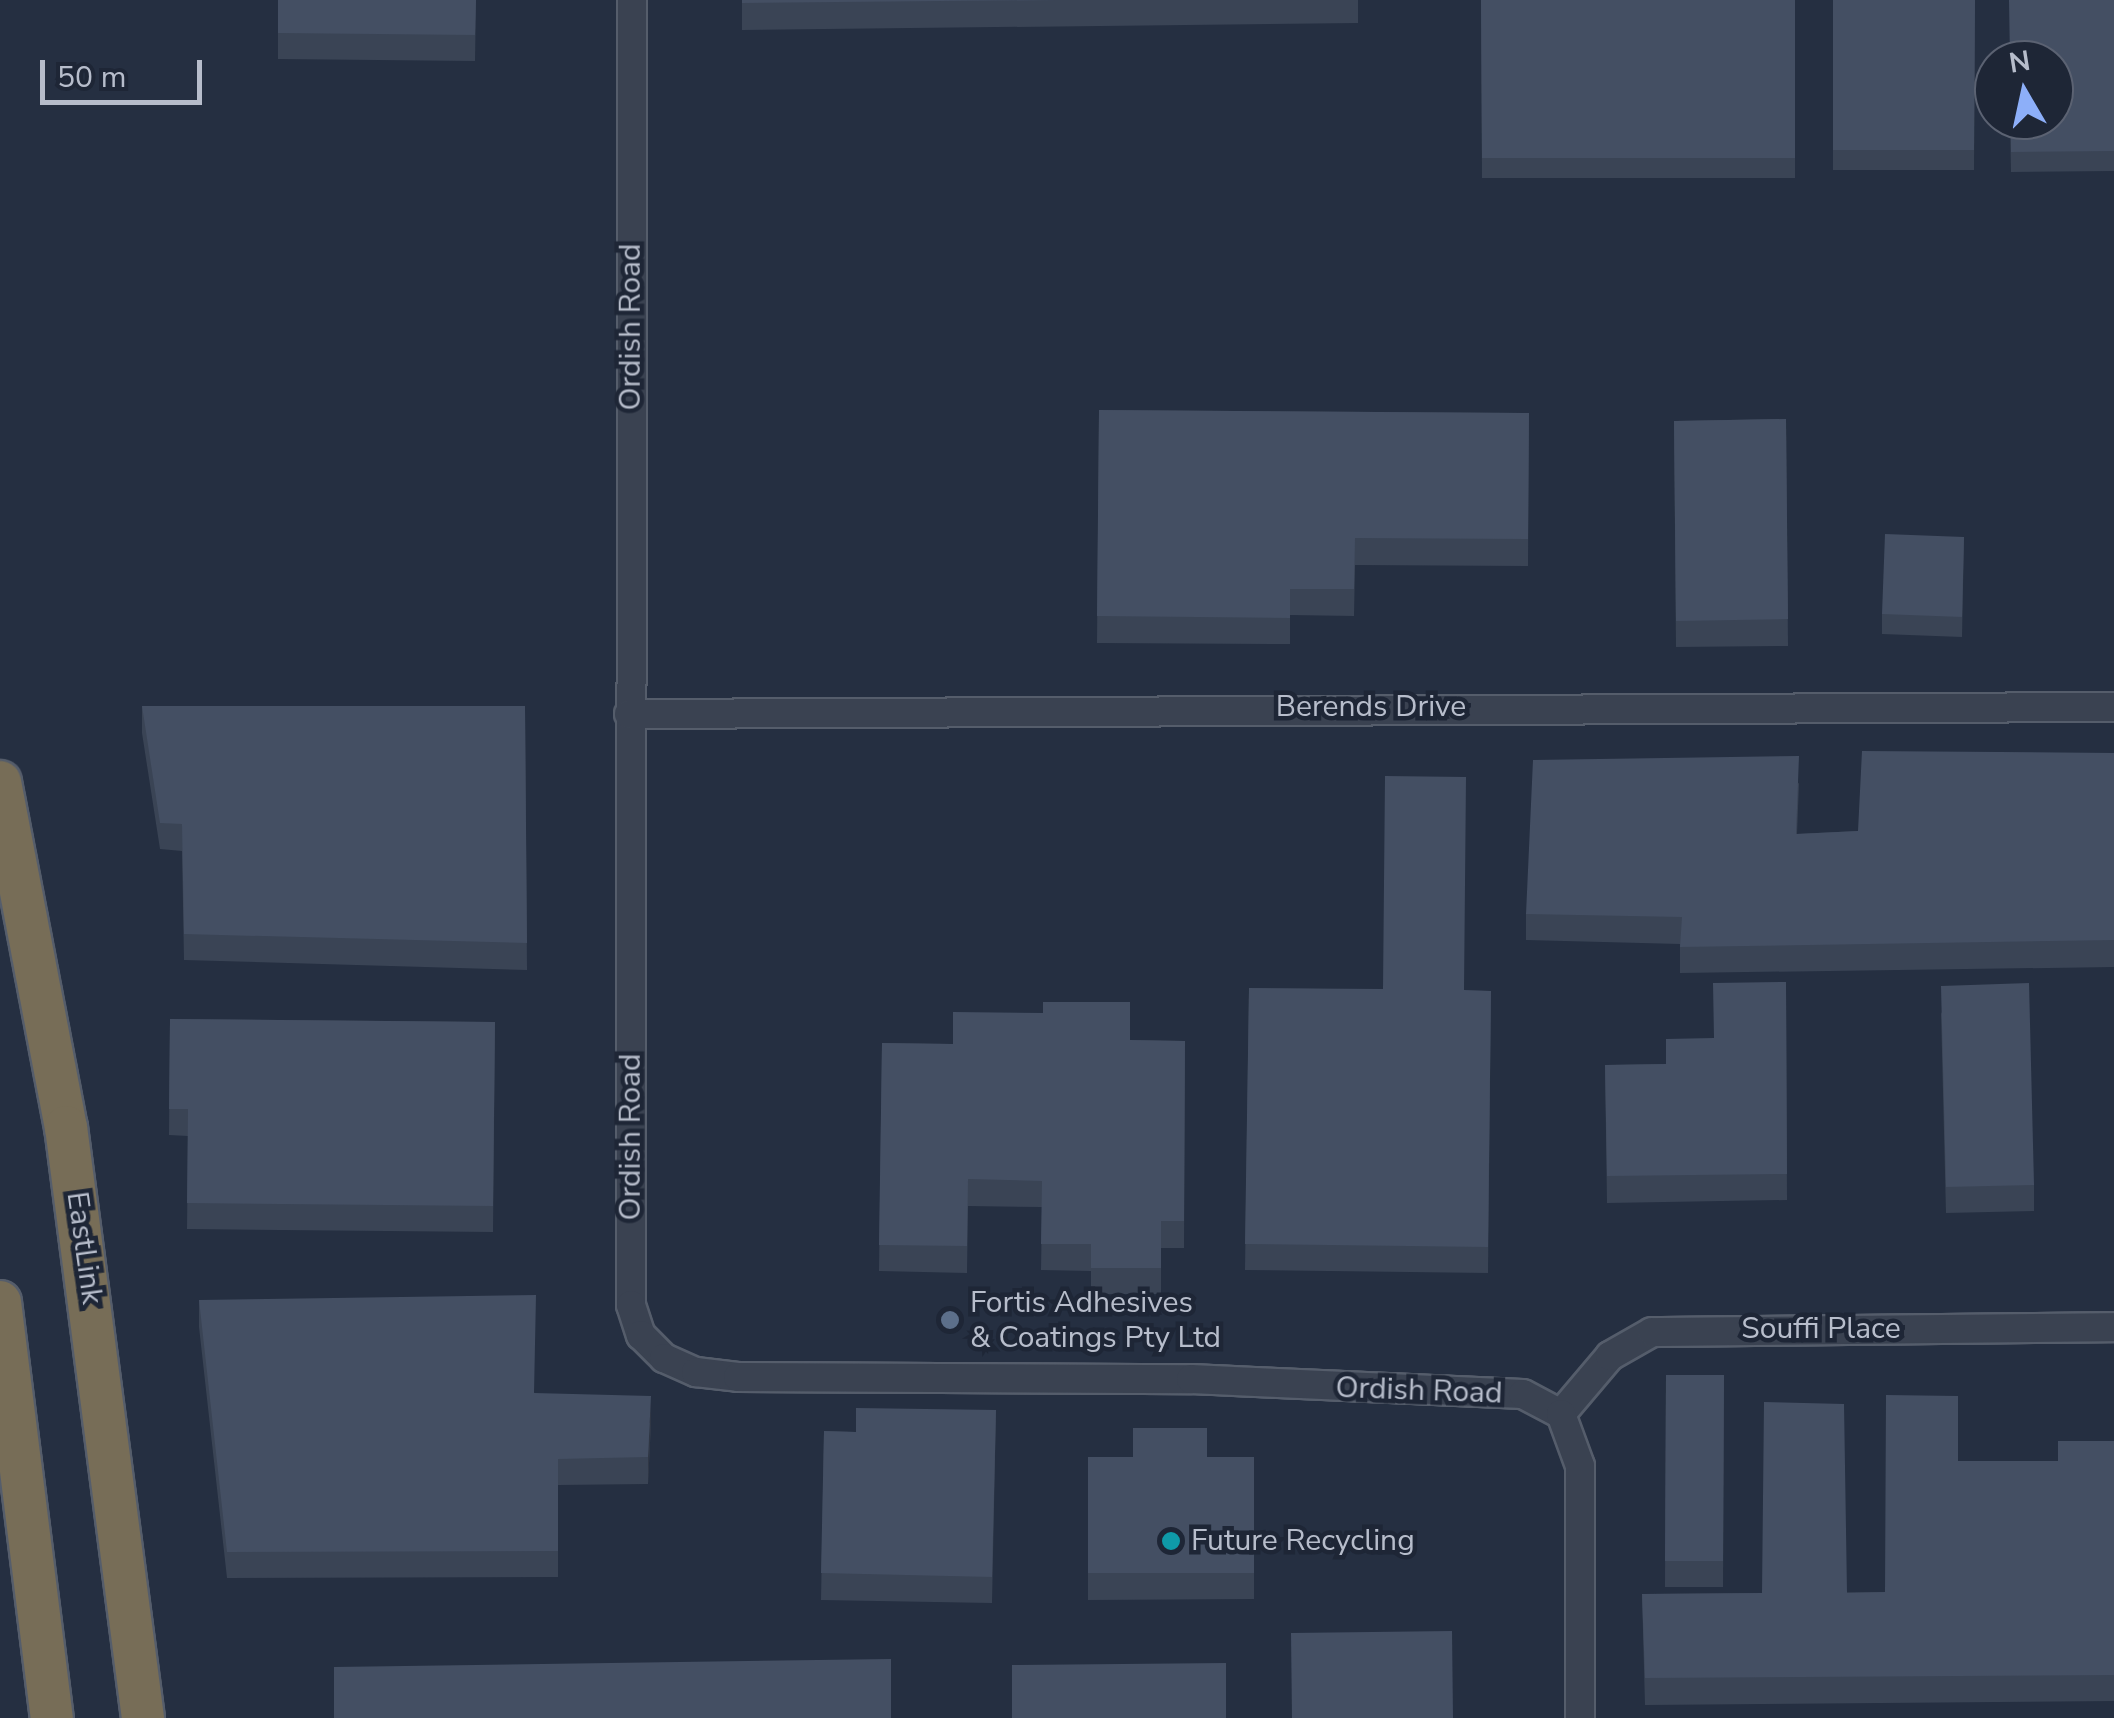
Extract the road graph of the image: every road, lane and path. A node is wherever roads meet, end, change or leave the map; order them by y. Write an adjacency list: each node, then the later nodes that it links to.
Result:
1 (632, 0): 3 (street, Ordish Road)
2 (2114, 708): 3 (street, Berends Drive)
3 (629, 714): 7 (street, Ordish Road)
4 (0, 782): 9 (highway, EastLink)
5 (0, 1302): 8 (highway)
6 (2114, 1327): 7 (street, Souffi Place)
7 (1561, 1414): 10 (street)
8 (52, 1718)
9 (143, 1718)
10 (1580, 1718)

